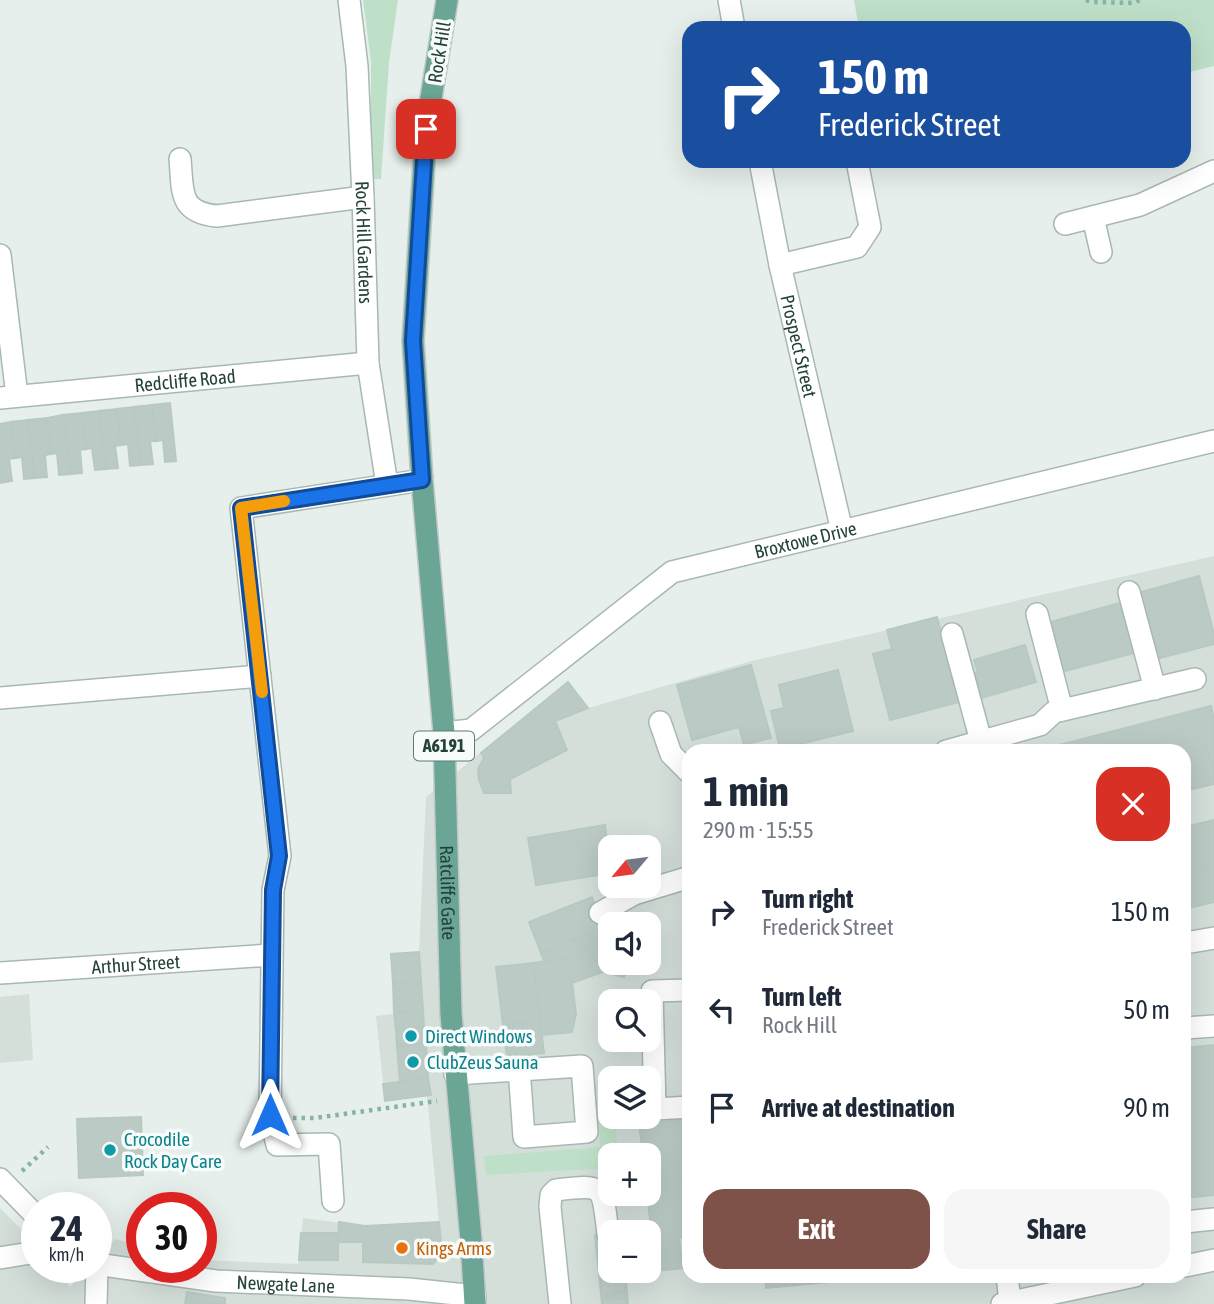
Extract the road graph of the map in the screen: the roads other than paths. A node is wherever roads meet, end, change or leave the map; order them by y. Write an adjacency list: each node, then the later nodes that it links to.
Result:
1 (349, 0): 9 (street, Rock Hill Gardens)
2 (447, 0): 18 (main road, Rock Hill / A6191)
3 (729, 0): 4 (street)
4 (733, 21)
5 (180, 159): 9 (street)
6 (761, 168): 14 (street, Prospect Street)
7 (858, 168): 14 (street)
8 (1214, 170): 10 (street)
9 (363, 197): 15 (street, Rock Hill Gardens)
10 (1093, 216): 11 (street); 12 (street)
11 (1065, 224)
12 (1101, 252)
13 (0, 255): 16 (street)
14 (780, 265): 20 (street, Prospect Street)
15 (368, 363): 16 (street, Redcliffe Road); 19 (street, Rock Hill Gardens)
16 (8, 397)
17 (1214, 441): 20 (street, Broxtowe Drive)
18 (422, 480): 19 (street); 30 (main road, Ratcliffe Gate / A6191)
19 (387, 485): 24 (street)
20 (842, 531): 30 (street, Broxtowe Drive)
21 (1129, 592): 26 (street)
22 (1037, 614): 28 (street)
23 (952, 634): 31 (street)
24 (260, 676): 27 (street); 38 (street)
25 (1195, 679): 26 (street)
26 (1155, 688): 28 (street)
27 (0, 698)
28 (1062, 710): 32 (street)
29 (660, 722): 33 (street)
30 (444, 733): 44 (main road, Ratcliffe Gate / A6191)
31 (962, 744)
32 (973, 744)
33 (682, 766)
34 (682, 879): 35 (street)
35 (602, 912)
36 (1214, 938): 37 (street)
37 (1191, 942)
38 (271, 956): 39 (street, Arthur Street); 48 (street)
39 (0, 973)
40 (682, 990): 45 (street)
41 (1214, 1026): 42 (street)
42 (1191, 1028)
43 (519, 1068): 44 (street)
44 (455, 1074): 60 (main road, Ratcliffe Gate / A6191)
45 (682, 1107)
46 (3, 1182): 47 (street)
47 (21, 1201)
48 (333, 1201)
49 (1214, 1219): 51 (street)
50 (606, 1220): 63 (street)
51 (1191, 1221)
52 (21, 1255): 53 (street)
53 (0, 1258)
54 (1214, 1259): 55 (street)
55 (1191, 1265)
56 (112, 1266): 60 (street, Newgate Lane)
57 (97, 1283): 62 (street)
58 (1007, 1283): 61 (street)
59 (1102, 1283): 61 (street)
60 (475, 1300)
61 (1006, 1303)
62 (96, 1304)
63 (560, 1304)

